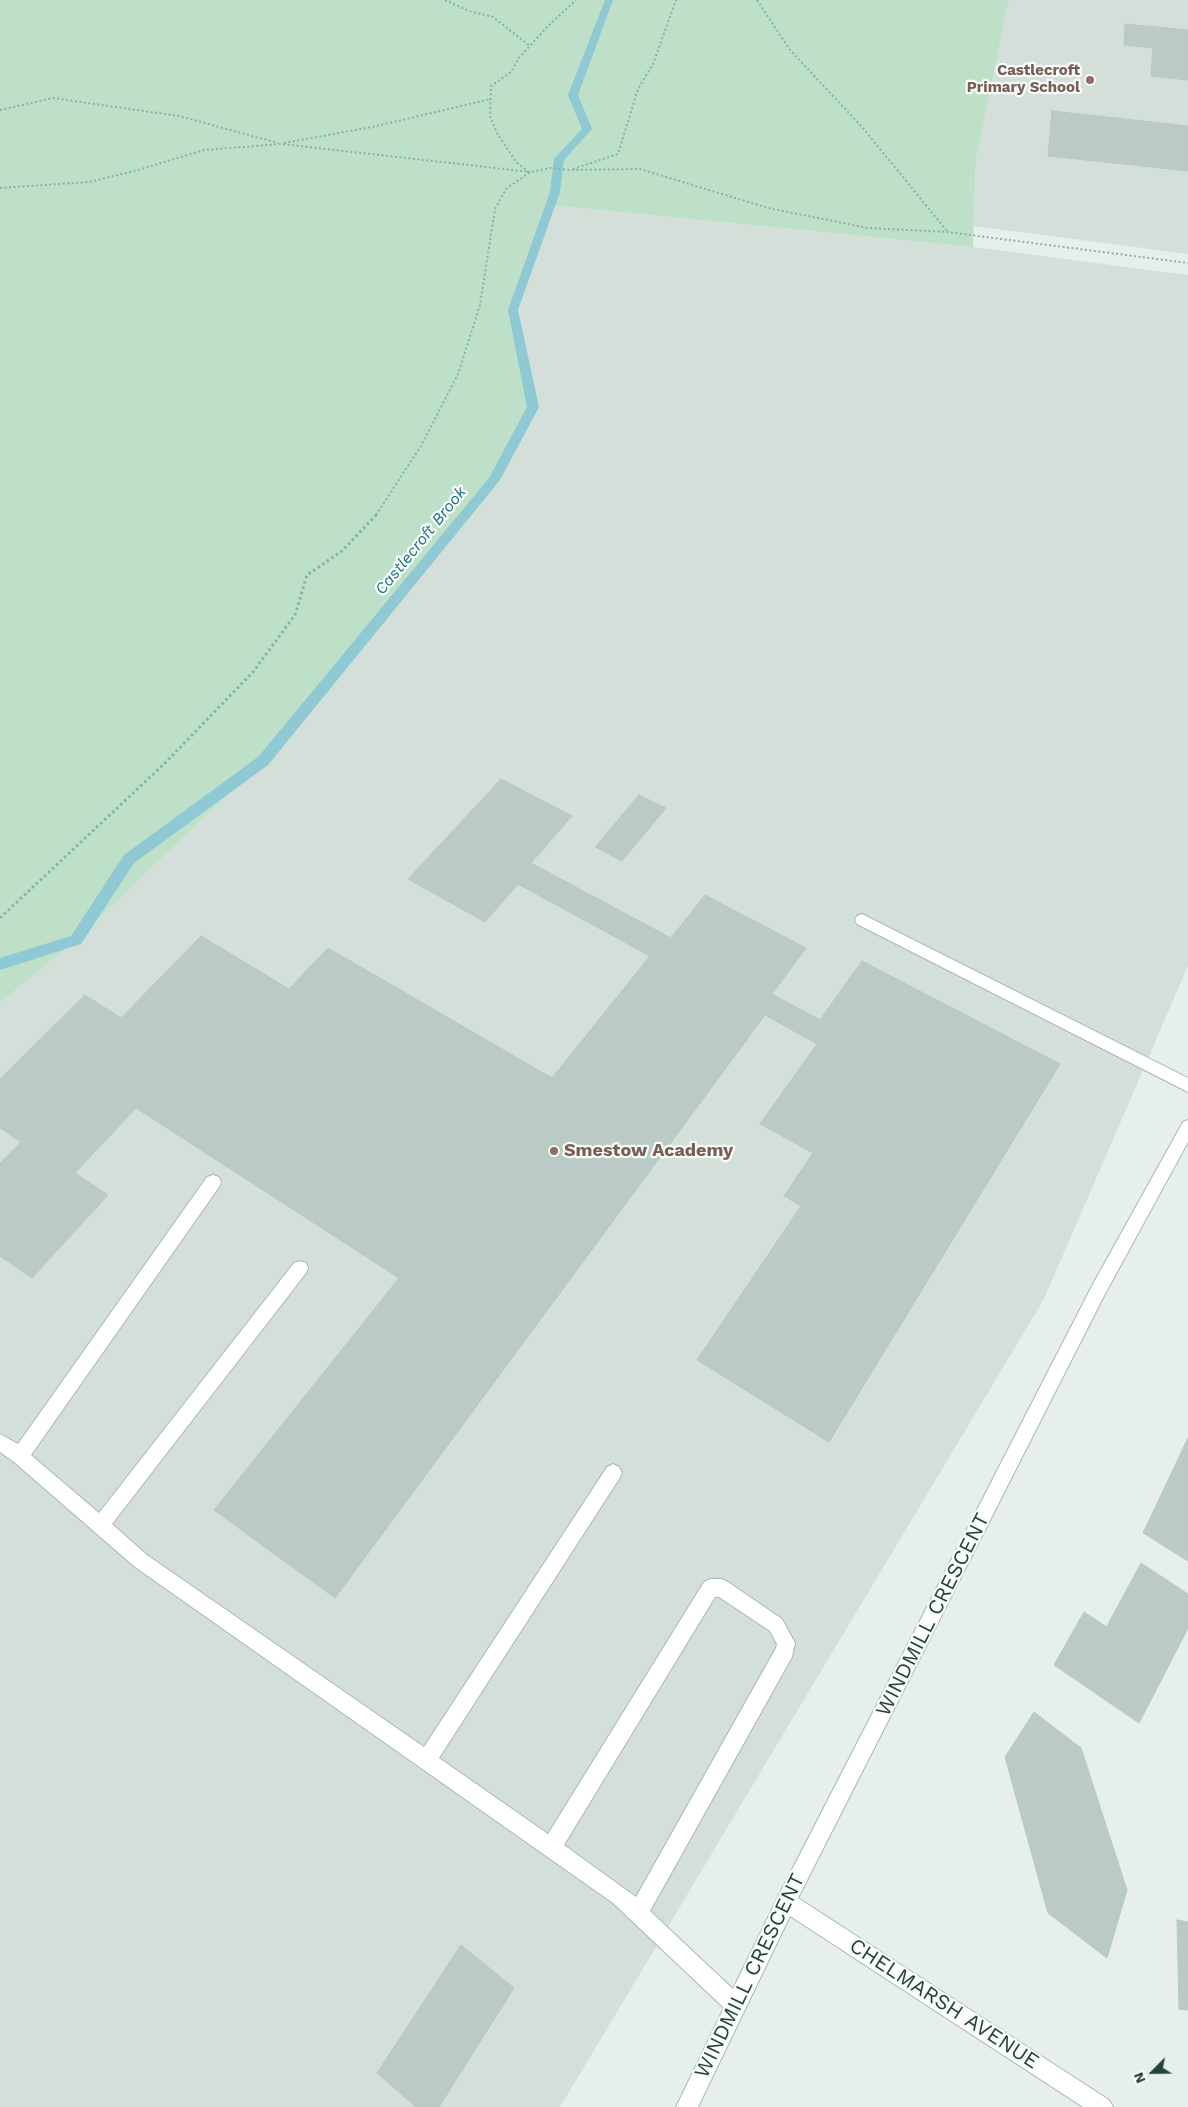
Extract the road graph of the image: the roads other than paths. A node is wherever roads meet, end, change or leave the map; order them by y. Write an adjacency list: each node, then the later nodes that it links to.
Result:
1 (862, 920): 2 (street)
2 (1188, 1085)
3 (1188, 1127): 12 (street, WINDMILL CRESCENT)
4 (213, 1182): 7 (street)
5 (300, 1268): 9 (street)
6 (0, 1442): 7 (street)
7 (20, 1456): 9 (street)
8 (613, 1473): 10 (street)
9 (100, 1526): 10 (street)
10 (427, 1760): 11 (street)
11 (551, 1847): 13 (street); 13 (street)
12 (786, 1902): 14 (street, WINDMILL CRESCENT); 16 (street, CHELMARSH AVENUE)
13 (638, 1913): 14 (street)
14 (736, 2006): 15 (street, WINDMILL CRESCENT)
15 (687, 2107)
16 (1102, 2107)

